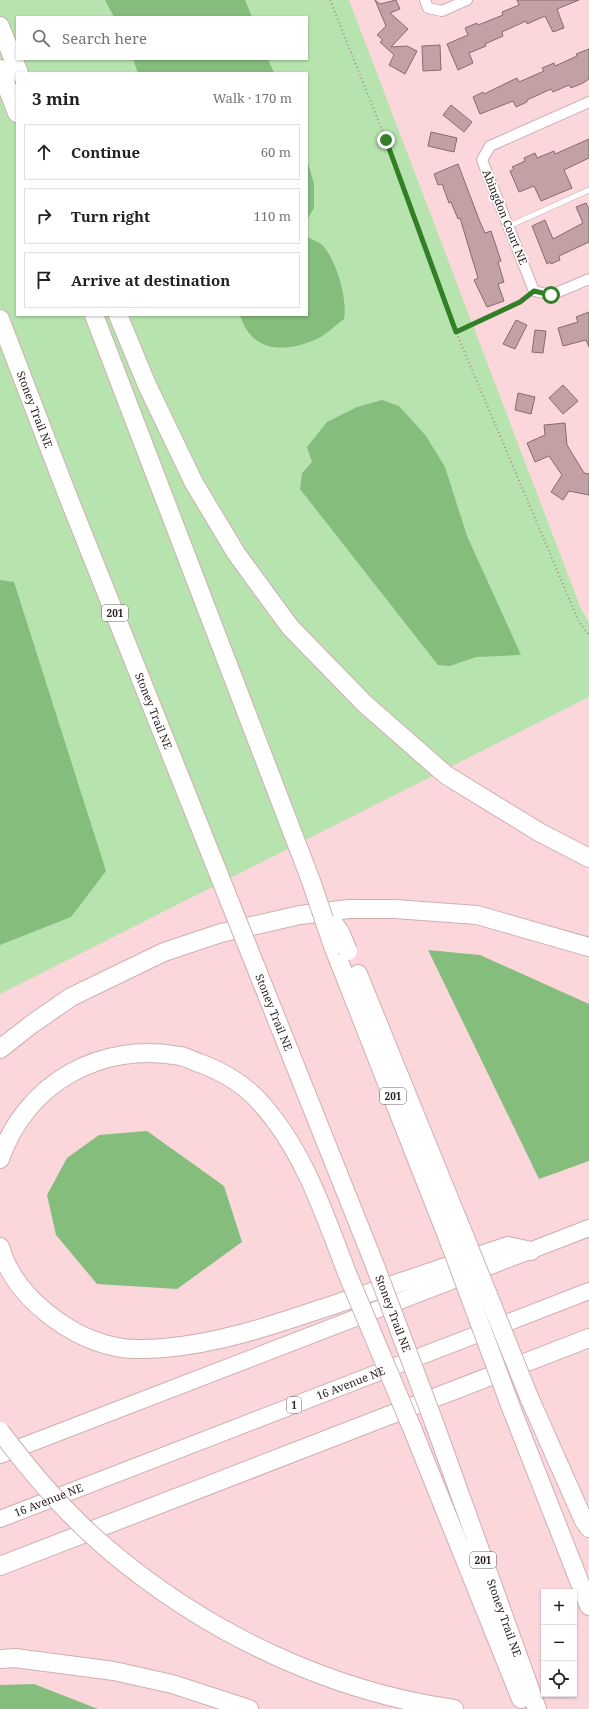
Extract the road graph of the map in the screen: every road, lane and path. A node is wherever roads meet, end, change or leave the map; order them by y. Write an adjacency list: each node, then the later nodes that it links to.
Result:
1 (330, 0): 16 (path)
2 (425, 0): 3 (street)
3 (467, 0)
4 (0, 26): 6 (highway)
5 (0, 69): 8 (highway)
6 (19, 72)
7 (589, 102): 10 (street, Abingdon Court NE)
8 (16, 110)
9 (589, 190): 10 (lane)
10 (510, 226): 12 (street, Abingdon Court NE)
11 (589, 279): 12 (street)
12 (534, 291): 16 (path)
13 (94, 316): 23 (highway, 201, bridge)
14 (118, 316): 18 (highway)
15 (0, 319): 35 (highway, Stoney Trail NE / 201, bridge)
16 (456, 332): 17 (path)
17 (589, 635)
18 (589, 858)
19 (589, 947): 20 (highway)
20 (0, 1049)
21 (0, 1159): 35 (highway, bridge)
22 (589, 1228): 25 (highway)
23 (458, 1243): 31 (highway, bridge); 33 (highway, 201, bridge)
24 (0, 1246): 25 (highway)
25 (531, 1250): 29 (highway)
26 (589, 1291): 30 (highway, 16 Avenue NE / 1)
27 (589, 1338): 32 (highway)
28 (0, 1430): 37 (highway, bridge)
29 (0, 1455)
30 (0, 1519)
31 (589, 1528)
32 (0, 1566)
33 (589, 1606)
34 (0, 1659): 36 (highway)
35 (528, 1702)
36 (249, 1709)
37 (454, 1709)

